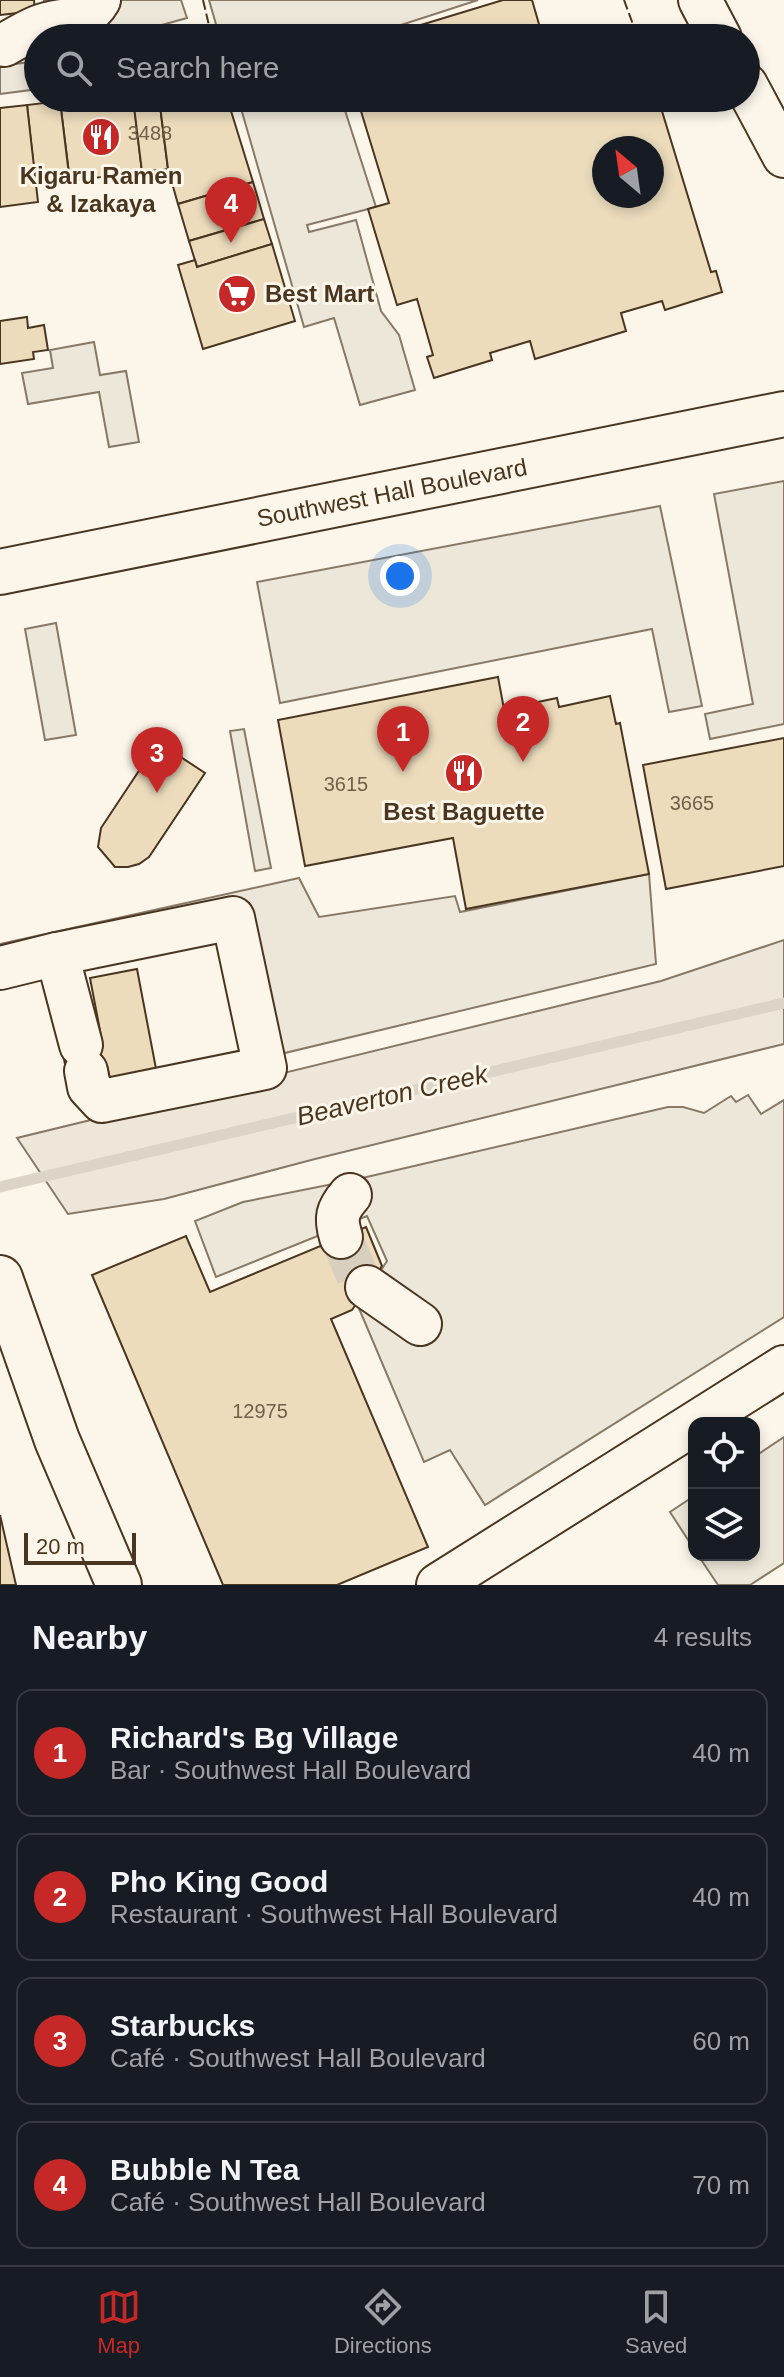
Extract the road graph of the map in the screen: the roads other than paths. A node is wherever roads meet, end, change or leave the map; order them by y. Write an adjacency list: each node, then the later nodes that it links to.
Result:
1 (99, 0): 3 (street)
2 (700, 0): 4 (street)
3 (50, 24)
4 (713, 24)
5 (24, 34): 6 (street)
6 (4, 45)
7 (760, 111): 8 (street)
8 (784, 156)
9 (784, 414): 10 (main road, Southwest Hall Boulevard)
10 (0, 572)
11 (57, 954): 11 (street); 12 (street)
12 (0, 968)
13 (350, 1195): 14 (street)
14 (341, 1237)
15 (0, 1278): 19 (main road)
16 (367, 1287): 17 (street)
17 (420, 1324)
18 (784, 1367): 20 (street)
19 (119, 1585)
20 (438, 1585)

